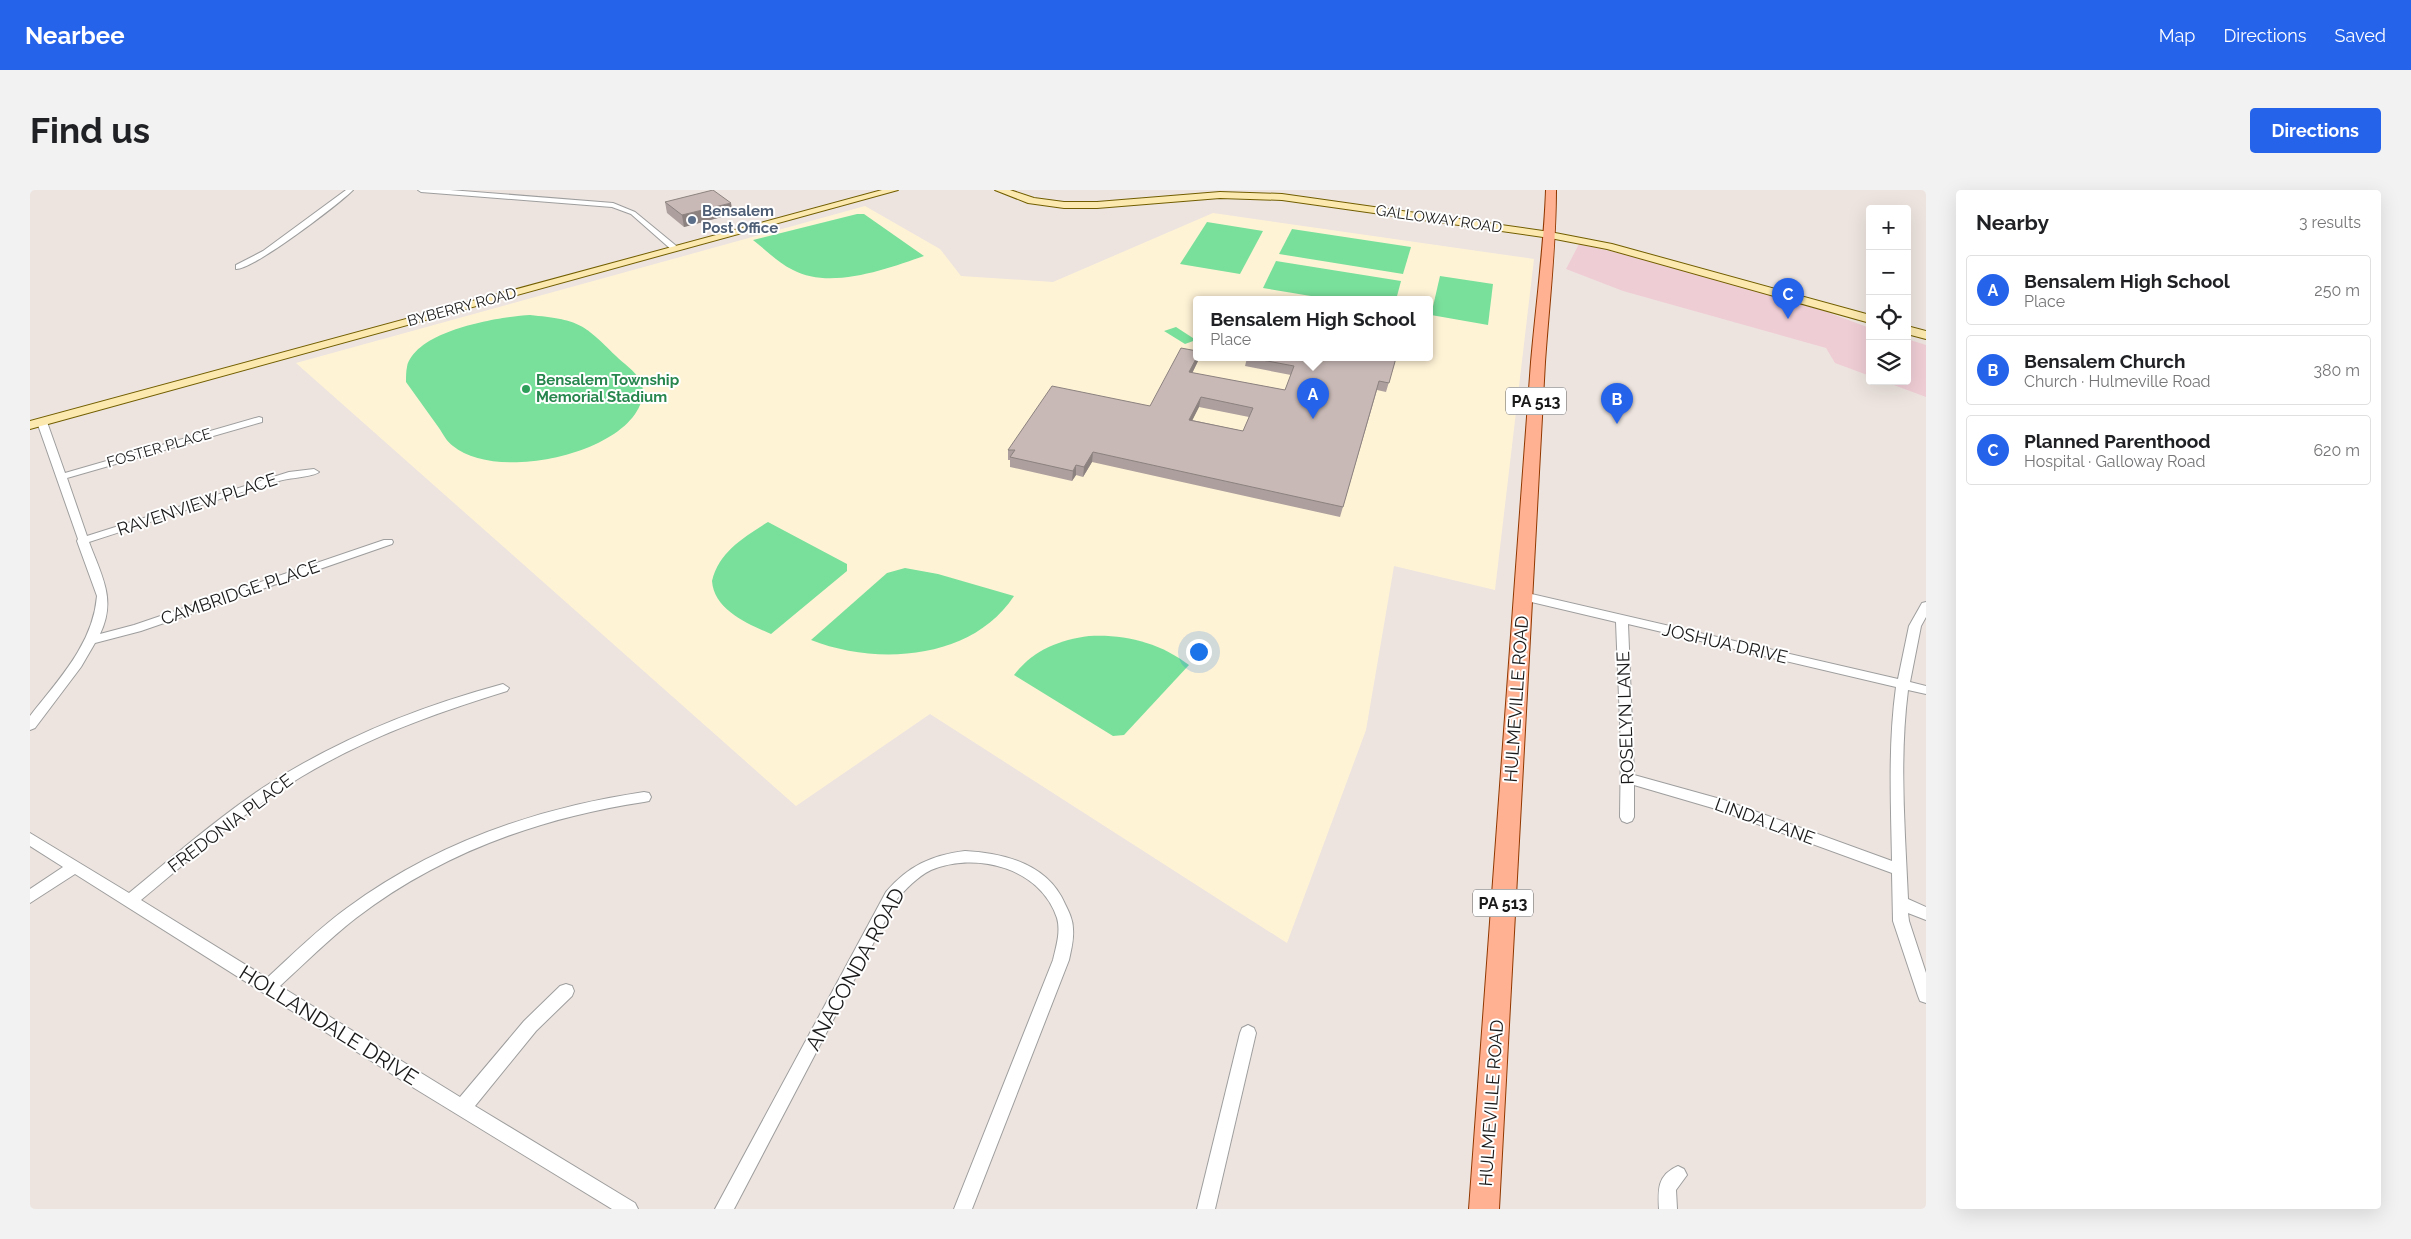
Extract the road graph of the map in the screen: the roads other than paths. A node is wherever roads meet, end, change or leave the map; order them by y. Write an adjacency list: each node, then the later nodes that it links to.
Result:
1 (350, 190): 8 (street)
2 (421, 190): 7 (street)
3 (893, 190): 7 (main road, BYBERRY ROAD)
4 (1000, 190): 6 (main road, GALLOWAY ROAD)
5 (1550, 190): 6 (main road, HULMEVILLE ROAD / PA 513)
6 (1550, 235): 9 (main road, GALLOWAY ROAD); 18 (main road, HULMEVILLE ROAD / PA 513)
7 (676, 249): 13 (main road, BYBERRY ROAD)
8 (239, 267)
9 (1866, 318)
10 (1911, 331): 11 (main road)
11 (1926, 335)
12 (259, 420): 15 (street, FOSTER PLACE)
13 (36, 424): 15 (street)
14 (314, 472): 16 (street, RAVENVIEW PLACE)
15 (60, 477): 16 (street)
16 (82, 541): 21 (street)
17 (388, 542): 21 (street, CAMBRIDGE PLACE)
18 (1523, 596): 20 (street, JOSHUA DRIVE); 46 (main road, HULMEVILLE ROAD / PA 513)
19 (1926, 606): 22 (street)
20 (1622, 619): 22 (street, JOSHUA DRIVE); 26 (street, ROSELYN LANE)
21 (92, 640): 25 (street)
22 (1904, 684): 24 (street, JOSHUA DRIVE); 31 (street)
23 (503, 688): 33 (street, FREDONIA PLACE)
24 (1926, 690)
25 (30, 725)
26 (1628, 778): 28 (street, ROSELYN LANE); 31 (street, LINDA LANE)
27 (644, 797): 36 (street)
28 (1627, 817)
29 (30, 839): 30 (street, HOLLANDALE DRIVE)
30 (73, 868): 32 (street); 33 (street, HOLLANDALE DRIVE)
31 (1900, 870): 34 (street)
32 (30, 897)
33 (130, 901): 36 (street, HOLLANDALE DRIVE)
34 (1902, 904): 35 (street); 38 (street)
35 (1926, 914)
36 (269, 986): 40 (street, HOLLANDALE DRIVE)
37 (566, 991): 40 (street)
38 (1926, 996)
39 (1248, 1033): 45 (street)
40 (463, 1108): 42 (street, HOLLANDALE DRIVE)
41 (1678, 1176): 47 (street)
42 (629, 1209)
43 (724, 1209): 44 (street, ANACONDA ROAD)
44 (963, 1209)
45 (1206, 1209)
46 (1484, 1209)
47 (1668, 1209)

